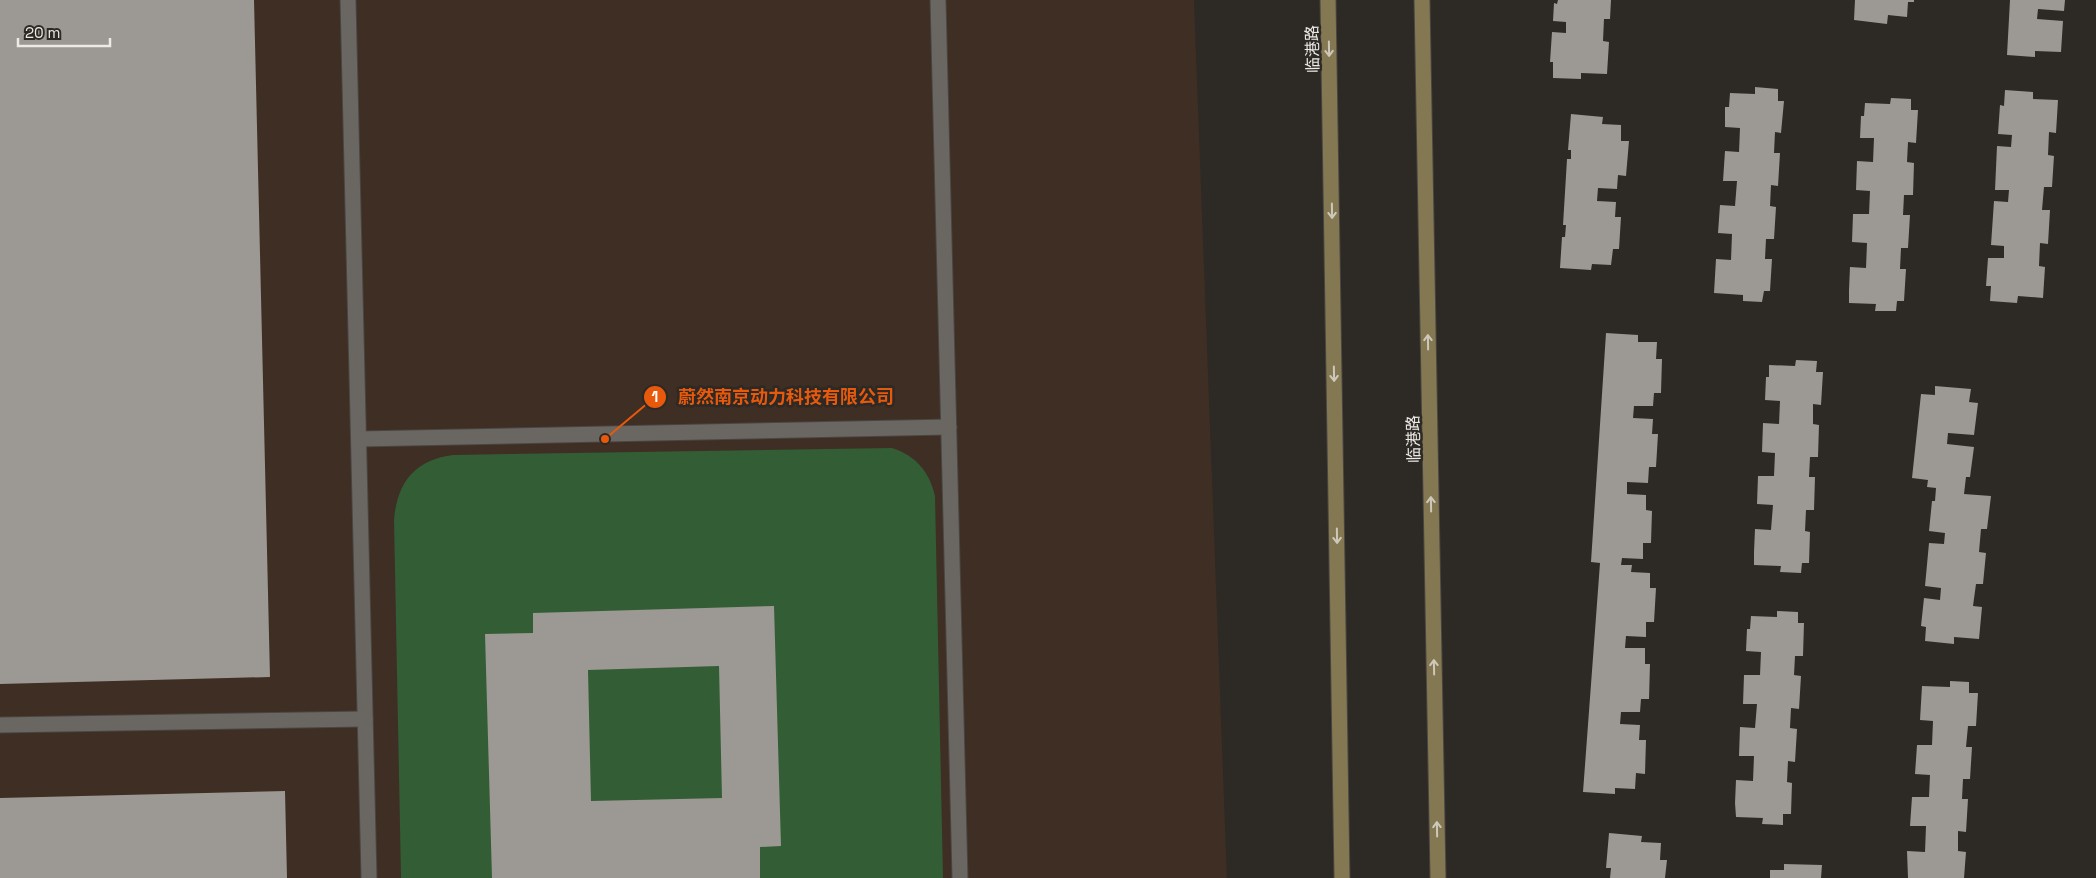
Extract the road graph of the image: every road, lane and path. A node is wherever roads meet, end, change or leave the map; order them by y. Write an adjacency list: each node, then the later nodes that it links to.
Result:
1 (348, 0): 6 (lane)
2 (938, 0): 5 (lane)
3 (1328, 0): 11 (main road, 临港路, one-way to 11)
4 (1422, 0): 12 (main road, 临港路, one-way to 4)
5 (949, 427): 6 (lane); 10 (lane)
6 (359, 439): 7 (lane)
7 (366, 719): 8 (lane); 9 (lane)
8 (0, 724)
9 (369, 878)
10 (960, 878)
11 (1342, 878)
12 (1438, 878)

